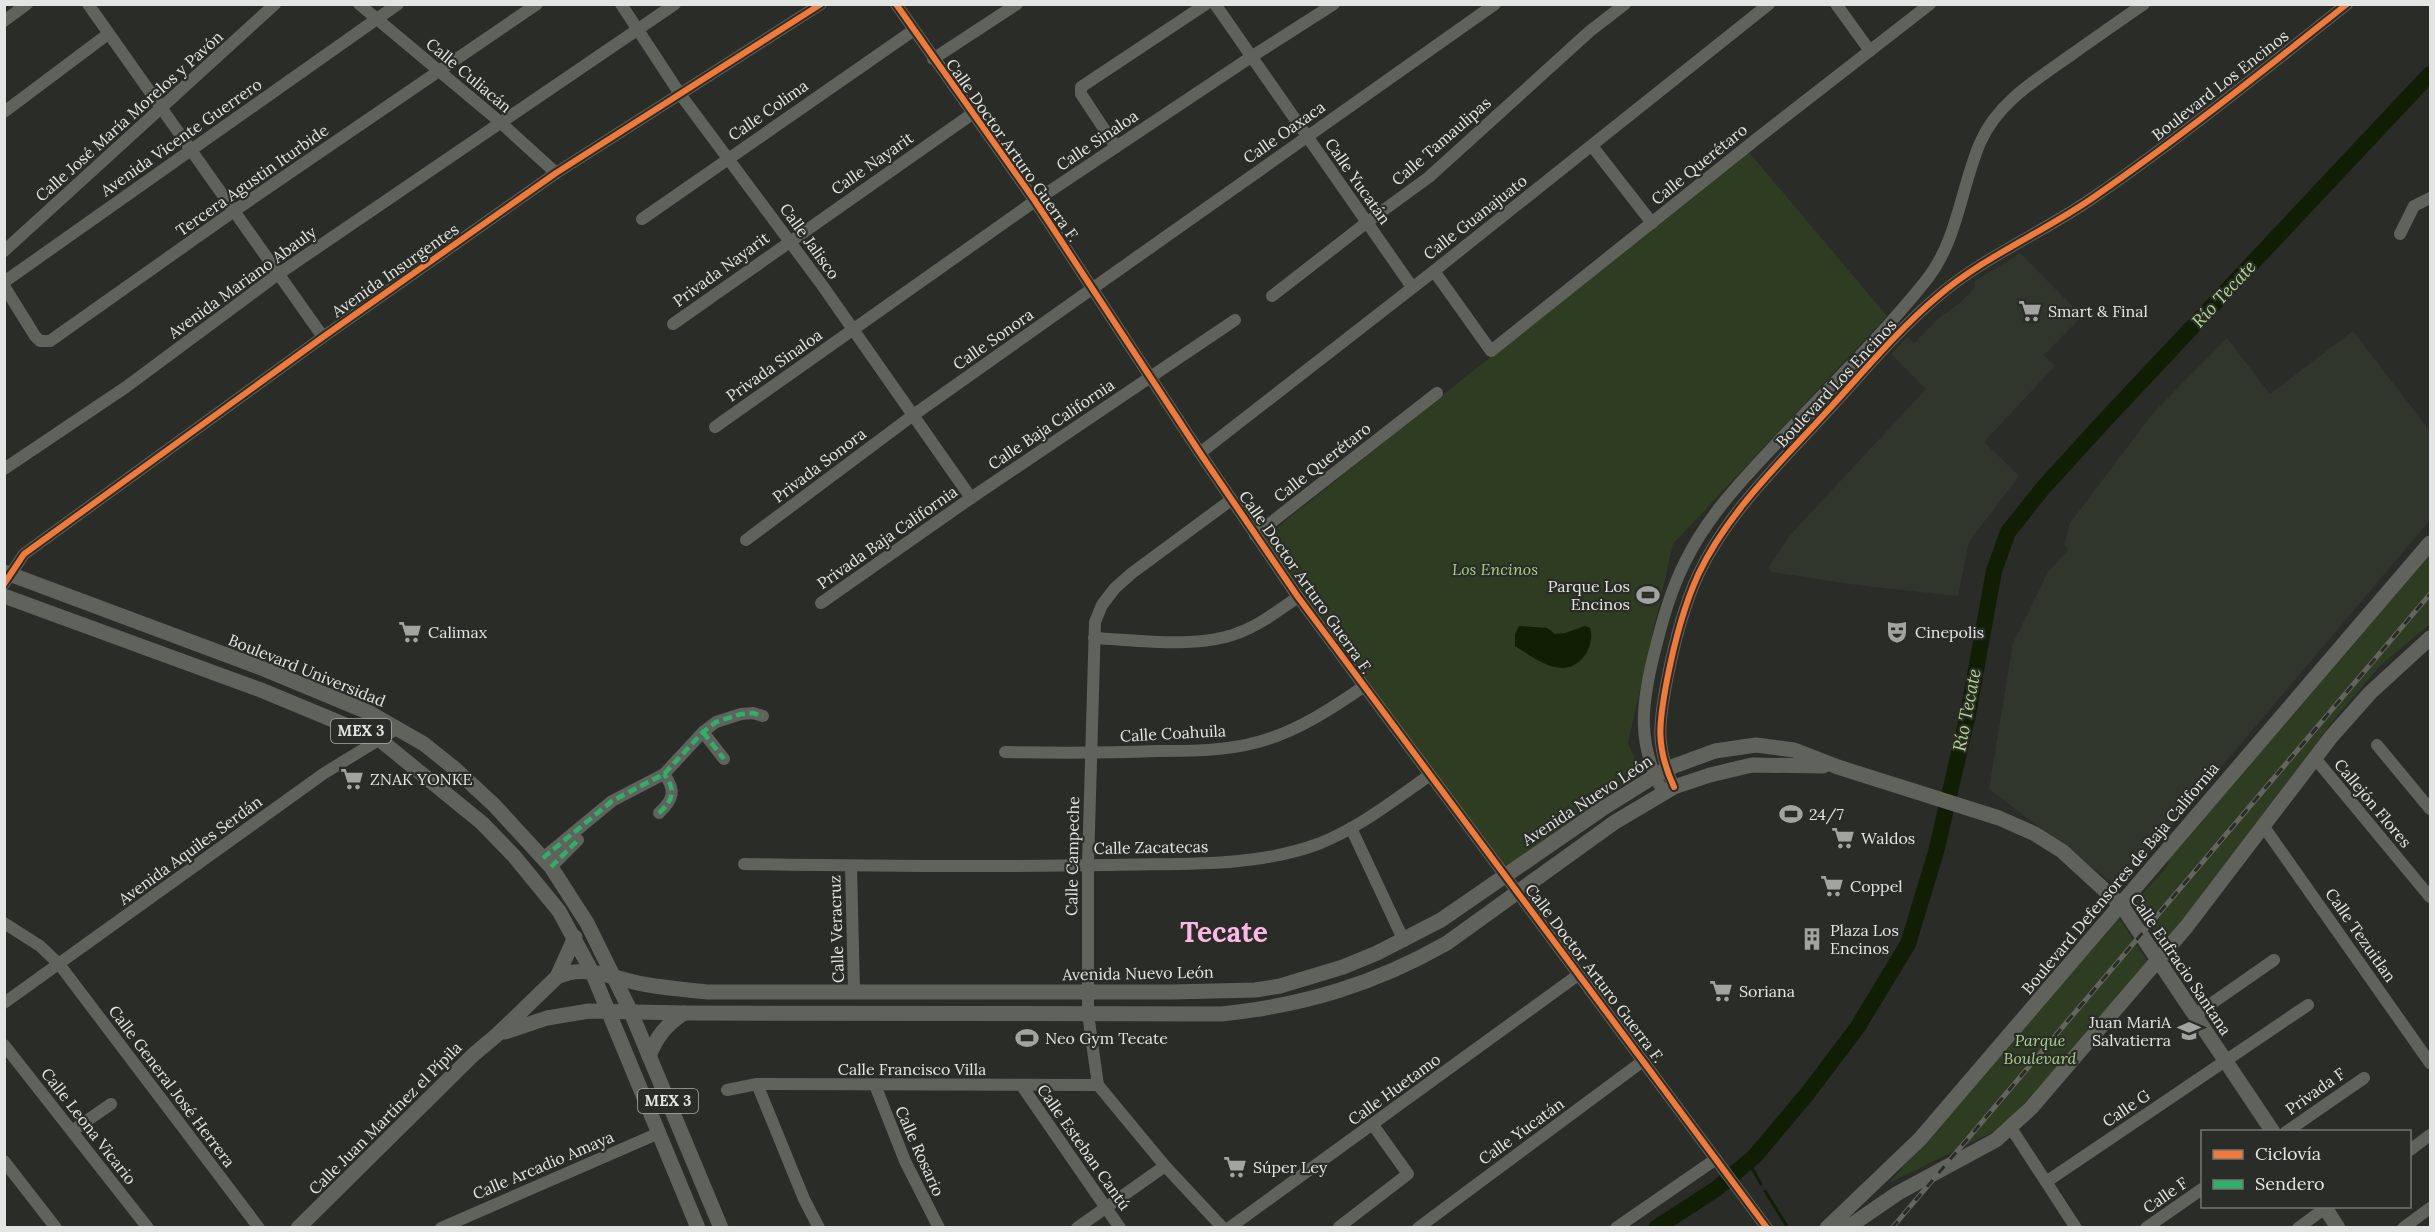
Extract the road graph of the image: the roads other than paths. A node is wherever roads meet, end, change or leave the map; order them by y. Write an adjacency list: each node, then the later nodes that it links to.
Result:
1 (27, 4): 23 (street)
2 (87, 4): 26 (street)
3 (275, 4): 32 (street, Calle José María Morelos y Pavón)
4 (360, 4): 22 (street, Calle Culiacán)
5 (398, 4): 22 (street, Avenida Vicente Guerrero)
6 (537, 4): 30 (street, Tercera Agustin Iturbide)
7 (621, 4): 24 (street, Calle Jalisco)
8 (675, 4): 24 (street, Avenida Mariano Abauly)
9 (822, 4): 31 (street, Avenida Insurgentes)
10 (896, 4): 25 (street, Calle Doctor Arturo Guerra F.)
11 (1017, 4): 29 (street)
12 (1206, 4): 38 (street)
13 (1215, 4): 28 (street, Calle Yucatán)
14 (1334, 4): 28 (street, Calle Sinaloa)
15 (1496, 4): 36 (street, Calle Oaxaca)
16 (1625, 4): 46 (street, Calle Tamaulipas)
17 (1769, 4): 37 (street, Calle Guanajuato)
18 (1836, 4): 27 (street)
19 (1930, 4): 27 (street, Calle Querétaro)
20 (2144, 4): 66 (street, Boulevard Los Encinos)
21 (2347, 4): 68 (street, Boulevard Los Encinos)
22 (376, 19): 30 (street, Calle Culiacán); 39 (street, Avenida Vicente Guerrero)
23 (4, 21)
24 (637, 30): 31 (street, Calle Jalisco); 35 (street, Avenida Mariano Abauly)
25 (914, 30): 29 (street, Calle Doctor Arturo Guerra F.); 40 (street, Calle Colima)
26 (108, 34): 32 (street); 33 (street)
27 (1870, 51): 47 (street, Calle Querétaro)
28 (1251, 57): 36 (street, Calle Yucatán); 38 (street, Calle Sinaloa)
29 (933, 58): 34 (street, Calle Doctor Arturo Guerra F.)
30 (438, 71): 35 (street, Calle Culiacán); 44 (street, Tercera Agustin Iturbide)
31 (680, 94): 40 (street, Calle Jalisco); 41 (street, Avenida Insurgentes)
32 (162, 109): 39 (street); 50 (street, Calle José María Morelos y Pavón)
33 (4, 112)
34 (972, 114): 43 (street, Calle Doctor Arturo Guerra F.); 49 (street, Calle Nayarit)
35 (500, 122): 41 (street, Calle Culiacán); 52 (street, Avenida Mariano Abauly)
36 (1307, 136): 46 (street, Calle Yucatán); 55 (street, Calle Oaxaca)
37 (1592, 146): 47 (street); 51 (street, Calle Guanajuato)
38 (1116, 147): 43 (street, Calle Sinaloa)
39 (190, 150): 44 (street); 53 (street, Avenida Vicente Guerrero)
40 (729, 158): 45 (street, Calle Colima); 49 (street, Calle Jalisco)
41 (556, 173): 60 (street, Avenida Insurgentes)
42 (2430, 198): 48 (street)
43 (1035, 201): 55 (street, Calle Doctor Arturo Guerra F.); 59 (street, Calle Sinaloa)
44 (234, 211): 52 (street); 53 (street, Tercera Agustin Iturbide)
45 (642, 219)
46 (1366, 223): 54 (street, Calle Yucatán); 56 (street, Calle Tamaulipas)
47 (1652, 223): 51 (street, Calle Querétaro)
48 (2400, 234)
49 (789, 240): 58 (street, Privada Nayarit); 59 (street, Calle Jalisco)
50 (4, 251)
51 (1434, 271): 54 (street, Calle Guanajuato)
52 (277, 275): 60 (street); 67 (street, Avenida Mariano Abauly)
53 (4, 284)
54 (1413, 287): 65 (street, Calle Guanajuato)
55 (1092, 288): 61 (street, Calle Doctor Arturo Guerra F.); 63 (street, Calle Sonora)
56 (1272, 296)
57 (1235, 320): 61 (street)
58 (673, 324)
59 (853, 330): 63 (street, Calle Jalisco); 64 (street, Privada Sinaloa)
60 (323, 337): 74 (street, Avenida Insurgentes)
61 (1150, 377): 65 (street, Calle Doctor Arturo Guerra F.); 69 (street, Calle Baja California)
62 (1437, 393): 71 (street, Calle Querétaro)
63 (912, 416): 69 (street, Calle Jalisco); 72 (street, Privada Sonora)
64 (715, 427)
65 (1200, 453): 70 (street, Calle Doctor Arturo Guerra F.)
66 (1758, 463): 68 (street); 91 (street, Boulevard Los Encinos)
67 (4, 469)
68 (1770, 475): 91 (street, Boulevard Los Encinos)
69 (971, 498): 77 (street, Privada Baja California)
70 (1231, 500): 71 (street, Calle Doctor Arturo Guerra F.); 78 (street, Calle Campeche)
71 (1255, 535): 76 (street, Calle Doctor Arturo Guerra F.)
72 (746, 540)
73 (2430, 543): 106 (main road, Boulevard Defensores de Baja California)
74 (6, 576): 82 (main road, Boulevard Universidad / MEX 3)
75 (4, 596): 84 (main road, MEX 3)
76 (1298, 597): 78 (street); 80 (street, Calle Doctor Arturo Guerra F.)
77 (820, 603)
78 (1094, 638): 87 (street, Calle Campeche)
79 (2430, 641): 88 (main road)
80 (1363, 687): 87 (street, Calle Coahuila); 93 (street, Calle Doctor Arturo Guerra F.)
81 (763, 716): 83 (street)
82 (398, 728): 84 (street, Avenida Aquiles Serdán); 99 (main road, Boulevard Universidad / MEX 3)
83 (703, 732): 89 (street); 92 (street)
84 (379, 739): 108 (main road, MEX 3); 112 (street, Avenida Aquiles Serdán)
85 (2377, 745): 95 (street)
86 (1005, 752): 87 (street, Calle Coahuila)
87 (1090, 753): 101 (street, Calle Campeche)
88 (2313, 757): 97 (main road); 105 (street, Callejón Flores)
89 (724, 759)
90 (1838, 767): 91 (main road, Avenida Nuevo León); 94 (main road, Avenida Nuevo León); 106 (main road, Calle Eufracio Santana)
91 (1660, 772): 94 (street, Boulevard Los Encinos); 103 (main road, Avenida Nuevo León)
92 (664, 774): 96 (street); 99 (street)
93 (1430, 775): 98 (street, Calle Zacatecas); 103 (street, Calle Doctor Arturo Guerra F.)
94 (1669, 789): 104 (main road, Avenida Nuevo León)
95 (2430, 809)
96 (659, 813)
97 (2264, 827): 111 (main road); 131 (street, Calle Tezuitlan)
98 (1351, 828): 101 (street, Calle Zacatecas); 109 (street)
99 (547, 863): 115 (main road, Boulevard Universidad / MEX 3)
100 (744, 864): 102 (street, Calle Zacatecas)
101 (1088, 865): 102 (street, Calle Zacatecas); 118 (street, Calle Campeche)
102 (850, 866): 117 (street, Calle Veracruz)
103 (1506, 876): 104 (street, Calle Doctor Arturo Guerra F.); 109 (main road, Avenida Nuevo León)
104 (1518, 893): 114 (street, Calle Doctor Arturo Guerra F.); 124 (main road, Avenida Nuevo León)
105 (2430, 897)
106 (2122, 906): 111 (main road, Calle Eufracio Santana); 173 (main road, Boulevard Defensores de Baja California)
107 (4, 923): 112 (street, Calle General José Herrera)
108 (575, 937): 113 (main road, MEX 3); 116 (main road)
109 (1404, 941): 118 (main road, Avenida Nuevo León)
110 (2274, 960): 125 (street)
111 (2159, 961): 125 (main road, Calle Eufracio Santana); 140 (main road)
112 (58, 964): 119 (street, Avenida Aquiles Serdán); 158 (street, Calle General José Herrera)
113 (592, 972): 115 (main road); 116 (main road); 121 (main road, MEX 3)
114 (1578, 975): 129 (street, Calle Doctor Arturo Guerra F.); 139 (street, Calle Huetamo)
115 (613, 976): 117 (main road, Avenida Nuevo León); 122 (main road, Boulevard Universidad / MEX 3)
116 (557, 977): 126 (main road, Calle Juan Martínez el Pípila)
117 (854, 991): 118 (main road, Avenida Nuevo León)
118 (1088, 993): 124 (street, Calle Campeche)
119 (4, 1003)
120 (2308, 1005): 130 (street, Calle G)
121 (608, 1011): 122 (main road, Calle Juan Martínez el Pípila); 126 (main road, Calle Juan Martínez el Pípila); 144 (main road, MEX 3)
122 (630, 1011): 123 (main road, Avenida Nuevo León); 128 (main road, Boulevard Universidad / MEX 3)
123 (684, 1013): 124 (main road, Avenida Nuevo León); 128 (main road)
124 (1088, 1014): 135 (street, Calle Campeche)
125 (2195, 1015): 130 (main road, Calle Eufracio Santana)
126 (498, 1034): 159 (main road, Calle Juan Martínez el Pípila)
127 (4, 1045): 143 (street, Calle Leona Vicario)
128 (649, 1056): 162 (main road, Boulevard Universidad / MEX 3)
129 (1643, 1061): 147 (street, Calle Doctor Arturo Guerra F.); 170 (street, Calle Yucatán)
130 (2225, 1061): 141 (main road, Calle Eufracio Santana); 150 (street, Calle G)
131 (2430, 1063)
132 (2364, 1078): 142 (street, Privada F)
133 (757, 1084): 134 (street, Calle Francisco Villa); 137 (street, Calle Francisco Villa); 163 (street)
134 (875, 1085): 136 (street, Calle Francisco Villa); 164 (street, Calle Rosario)
135 (1098, 1085): 136 (street, Calle Francisco Villa); 149 (street)
136 (1022, 1086): 152 (street, Calle Esteban Cantú)
137 (727, 1090)
138 (111, 1104): 143 (street)
139 (1373, 1125): 168 (street, Calle Huetamo); 169 (street)
140 (2011, 1128): 150 (street); 174 (main road)
141 (2272, 1130)
142 (2287, 1130)
143 (72, 1131): 157 (street, Calle Leona Vicario)
144 (659, 1133): 160 (street, Calle Arcadio Amaya); 161 (main road, MEX 3)
145 (2430, 1135): 146 (street)
146 (2411, 1149)
147 (1716, 1159): 171 (street); 172 (street, Calle Doctor Arturo Guerra F.)
148 (4, 1161): 156 (street)
149 (1165, 1166): 152 (street); 167 (street)
150 (2046, 1182): 175 (street)
151 (2201, 1190): 176 (street, Calle F)
152 (1105, 1207): 165 (street); 166 (street, Calle Esteban Cantú)
153 (2325, 1208): 177 (street)
154 (2327, 1208): 178 (main road)
155 (2430, 1208): 179 (street)
156 (56, 1227)
157 (148, 1227)
158 (259, 1227)
159 (297, 1227)
160 (441, 1227)
161 (698, 1227)
162 (722, 1227)
163 (819, 1227)
164 (939, 1227)
165 (1077, 1227)
166 (1120, 1227)
167 (1223, 1227)
168 (1229, 1227)
169 (1339, 1227)
170 (1418, 1227)
171 (1616, 1227)
172 (1767, 1227)
173 (1827, 1227)
174 (1847, 1227)
175 (2076, 1227)
176 (2146, 1227)
177 (2298, 1227)
178 (2338, 1227)
179 (2403, 1227)

